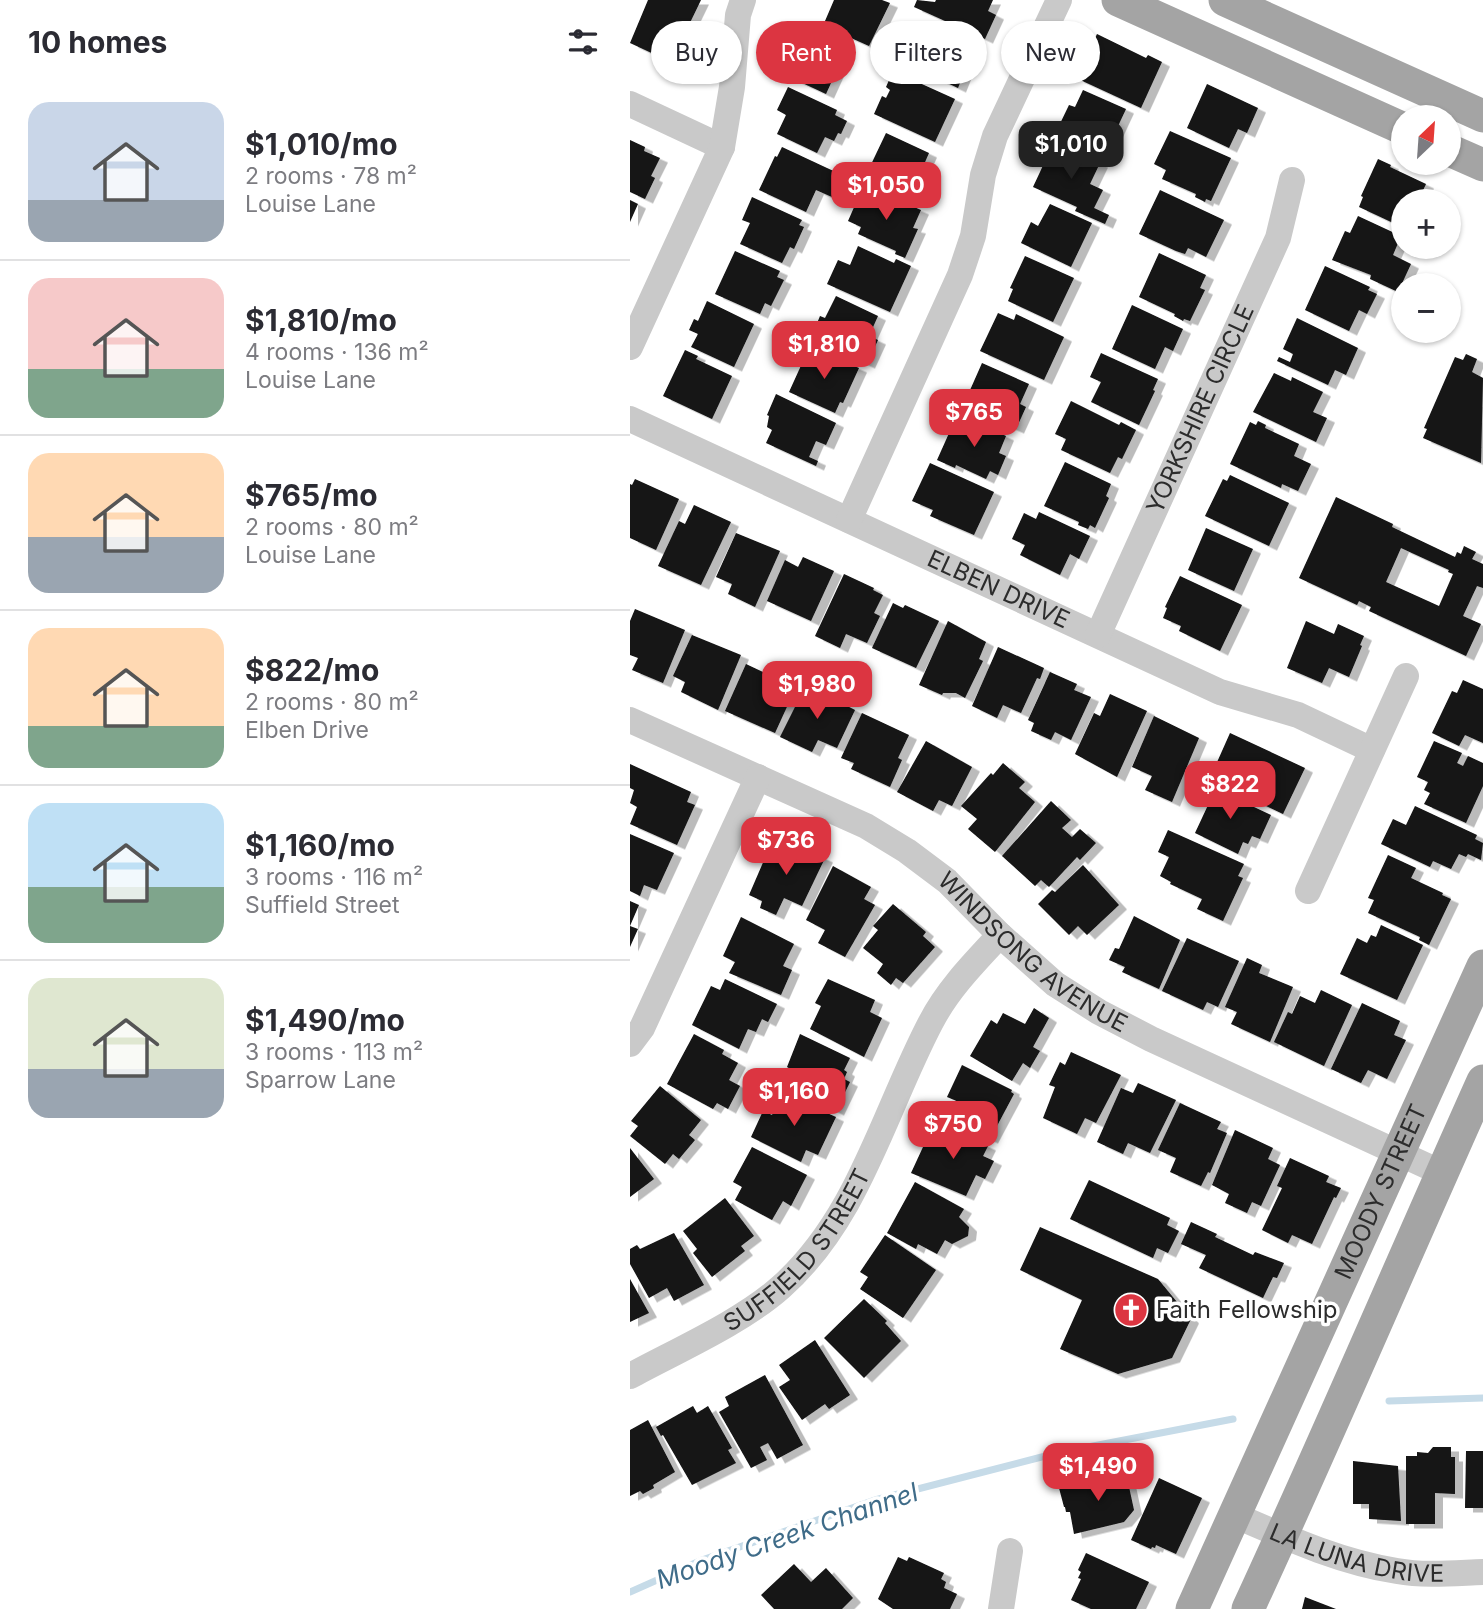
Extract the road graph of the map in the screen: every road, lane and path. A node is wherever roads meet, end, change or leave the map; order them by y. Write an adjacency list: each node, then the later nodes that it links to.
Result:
1 (743, 0): 10 (street)
2 (1059, 0): 16 (street)
3 (1118, 0): 6 (main road)
4 (1225, 0): 5 (main road)
5 (1330, 47): 6 (main road); 8 (main road)
6 (1310, 87): 9 (main road)
7 (630, 104): 10 (street)
8 (1483, 116)
9 (1391, 123)
10 (722, 147): 14 (street)
11 (1461, 155): 12 (main road)
12 (1483, 165)
13 (1292, 180): 17 (street, YORKSHIRE CIRCLE)
14 (630, 347)
15 (630, 419): 16 (street, ELBEN DRIVE)
16 (849, 520): 17 (street, ELBEN DRIVE)
17 (1098, 635): 20 (street, ELBEN DRIVE)
18 (1406, 676): 20 (street)
19 (630, 720): 21 (street, WINDSONG AVENUE)
20 (1372, 750): 22 (street)
21 (758, 777): 23 (street, WINDSONG AVENUE); 25 (street)
22 (1308, 891)
23 (1000, 935): 27 (street, WINDSONG AVENUE); 29 (street, SUFFIELD STREET)
24 (1483, 966): 27 (main road, MOODY STREET)
25 (630, 1044)
26 (1483, 1081): 28 (main road, MOODY STREET)
27 (1398, 1152): 28 (street, WINDSONG AVENUE); 30 (main road, MOODY STREET)
28 (1441, 1173): 31 (main road, MOODY STREET)
29 (630, 1376)
30 (1234, 1515): 31 (street, LA LUNA DRIVE); 35 (main road, MOODY STREET)
31 (1282, 1536): 33 (street, LA LUNA DRIVE); 36 (main road, MOODY STREET)
32 (1010, 1551): 34 (street)
33 (1483, 1572)
34 (1001, 1609)
35 (1192, 1609)
36 (1248, 1609)

